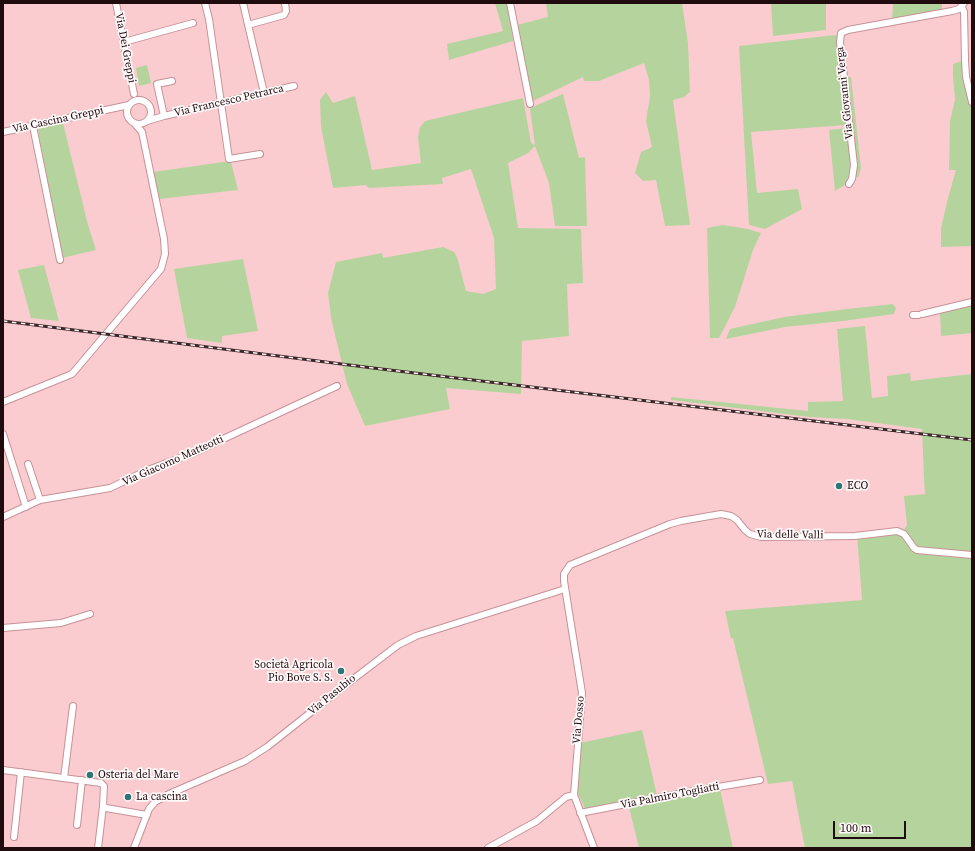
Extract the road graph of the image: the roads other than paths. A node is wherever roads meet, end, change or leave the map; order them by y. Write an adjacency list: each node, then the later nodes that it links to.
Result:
1 (116, 3): 9 (street, Via Dei Greppi)
2 (205, 3): 15 (street)
3 (243, 3): 8 (street)
4 (285, 3): 8 (street)
5 (510, 5): 18 (street)
6 (963, 5): 16 (street); 29 (street, Via Giovanni Verga)
7 (193, 23): 9 (street)
8 (248, 25): 12 (street)
9 (124, 42): 13 (street, Via Dei Greppi)
10 (172, 81): 21 (street)
11 (294, 86): 12 (street, Via Francesco Petrarca)
12 (264, 93): 15 (street, Via Francesco Petrarca)
13 (134, 94): 14 (street); 17 (street)
14 (142, 100): 17 (street); 20 (street)
15 (220, 102): 21 (street, Via Francesco Petrarca); 28 (street)
16 (972, 102)
17 (130, 104): 19 (street, Via Cascina Greppi); 22 (street)
18 (530, 104)
19 (114, 109): 22 (street); 25 (street, Via Cascina Greppi)
20 (151, 110): 21 (street, Via Francesco Petrarca); 23 (street)
21 (164, 116): 23 (street, Via Francesco Petrarca)
22 (128, 117): 24 (street)
23 (147, 122): 24 (street); 27 (street)
24 (135, 124): 27 (street)
25 (33, 126): 26 (street, Via Cascina Greppi); 30 (street)
26 (3, 132)
27 (142, 132): 34 (street)
28 (260, 154)
29 (849, 184)
30 (60, 260)
31 (972, 302): 32 (street)
32 (919, 314)
33 (337, 386): 37 (street, Via Giacomo Matteotti)
34 (3, 402)
35 (3, 434): 38 (street)
36 (28, 464): 37 (street)
37 (40, 500): 38 (street, Via Giacomo Matteotti)
38 (26, 507): 39 (street, Via Giacomo Matteotti)
39 (3, 517)
40 (972, 556): 41 (street, Via delle Valli)
41 (565, 589): 50 (street, Via Dosso); 53 (street, Via Pasubio)
42 (90, 614): 43 (street)
43 (3, 628)
44 (73, 706): 47 (street)
45 (3, 770): 46 (street)
46 (21, 772): 47 (street); 55 (street)
47 (64, 778): 48 (street)
48 (82, 780): 51 (street); 54 (street)
49 (760, 780): 52 (street, Via Palmiro Togliatti)
50 (574, 795): 52 (street, Via Dosso); 58 (street)
51 (103, 806): 53 (street); 56 (street)
52 (580, 813): 59 (street, Via Dosso)
53 (147, 815): 57 (street, Via Pasubio)
54 (77, 825)
55 (14, 837)
56 (98, 848)
57 (134, 848)
58 (488, 848)
59 (594, 848)

